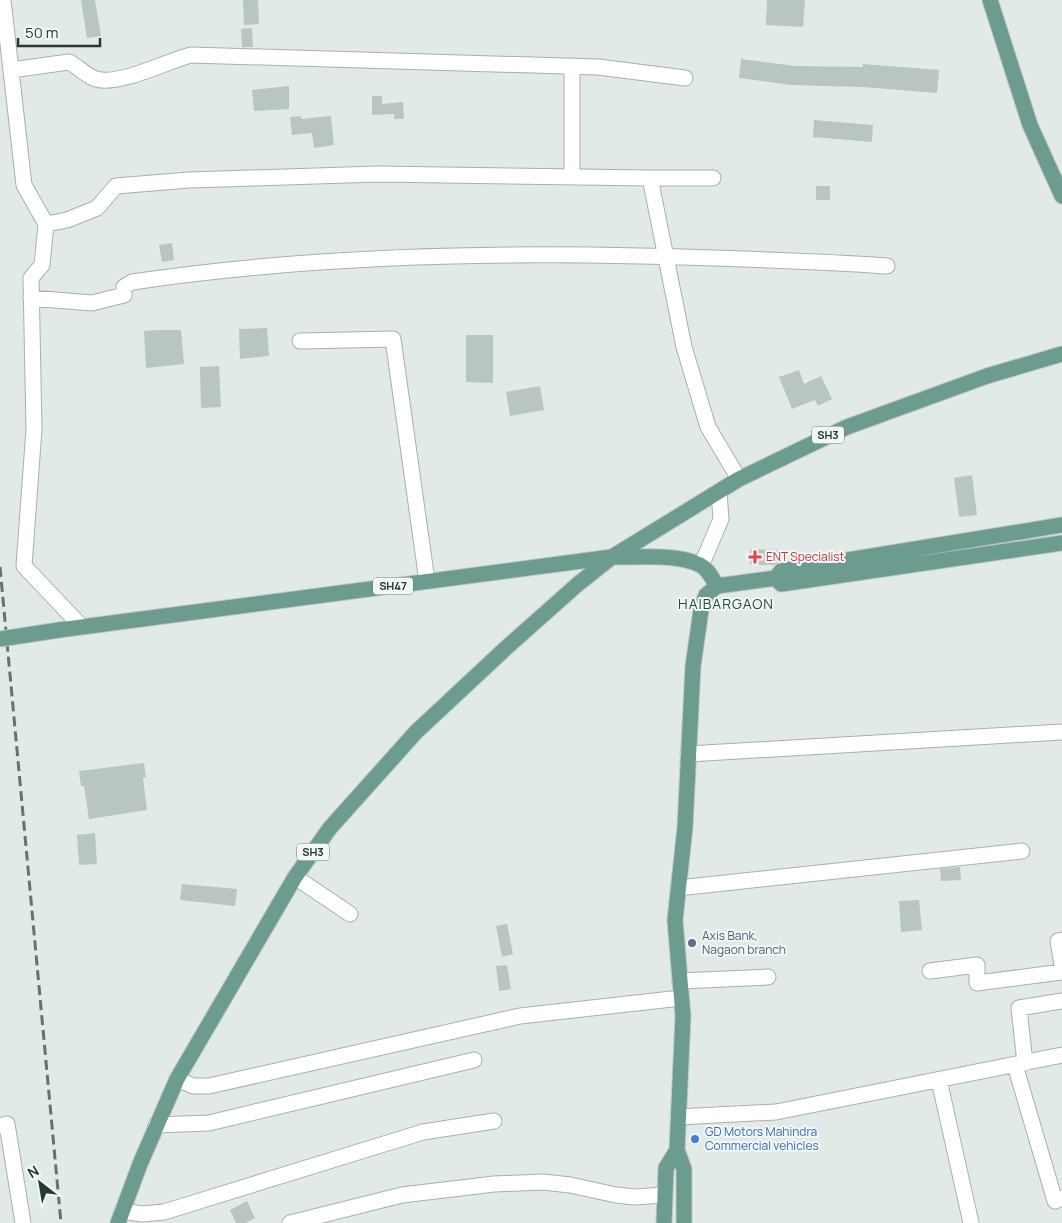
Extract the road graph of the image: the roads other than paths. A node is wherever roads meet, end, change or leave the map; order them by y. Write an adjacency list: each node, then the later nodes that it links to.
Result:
1 (3, 0): 4 (street)
2 (990, 0): 9 (main road)
3 (572, 67): 4 (street); 5 (street); 6 (street)
4 (11, 70): 10 (street)
5 (685, 78)
6 (572, 177): 7 (street); 10 (street)
7 (650, 178): 8 (street); 11 (street)
8 (713, 178)
9 (1062, 196)
10 (46, 224): 13 (street)
11 (666, 256): 12 (street); 13 (street); 16 (street)
12 (887, 266)
13 (31, 298): 25 (street)
14 (300, 341): 23 (street)
15 (1062, 354): 16 (main road, SH3)
16 (739, 479): 17 (main road, SH3)
17 (718, 492): 20 (main road, SH3); 21 (street)
18 (1062, 524): 22 (main road)
19 (1062, 543): 22 (main road)
20 (612, 557): 21 (main road, SH47); 23 (main road, SH47); 30 (main road, SH3)
21 (701, 566): 24 (main road)
22 (776, 578): 24 (main road)
23 (427, 581): 25 (main road, SH47)
24 (717, 586): 28 (main road)
25 (82, 627): 26 (main road, SH47, bridge)
26 (0, 638)
27 (1062, 732): 28 (street)
28 (688, 754): 31 (main road)
29 (1022, 850): 31 (street)
30 (295, 876): 32 (street); 44 (main road, SH3)
31 (678, 888): 38 (main road)
32 (350, 914)
33 (1062, 940): 34 (street)
34 (1062, 965)
35 (930, 971): 36 (street)
36 (1062, 972)
37 (768, 977): 38 (street)
38 (680, 981): 39 (main road)
39 (682, 998): 44 (street); 46 (main road)
40 (1062, 1001): 43 (street)
41 (1062, 1055): 43 (street)
42 (474, 1060): 48 (street)
43 (1020, 1064): 45 (street); 52 (street)
44 (177, 1079): 48 (main road, SH3)
45 (938, 1080): 46 (street); 58 (street)
46 (678, 1116): 50 (main road)
47 (494, 1120): 53 (street)
48 (156, 1125): 53 (main road, SH3)
49 (0, 1126): 54 (street)
50 (677, 1150): 51 (main road); 57 (main road)
51 (664, 1195): 55 (street); 56 (main road)
52 (1062, 1198)
53 (120, 1217)
54 (23, 1223)
55 (290, 1223)
56 (664, 1223)
57 (684, 1223)
58 (971, 1223)

